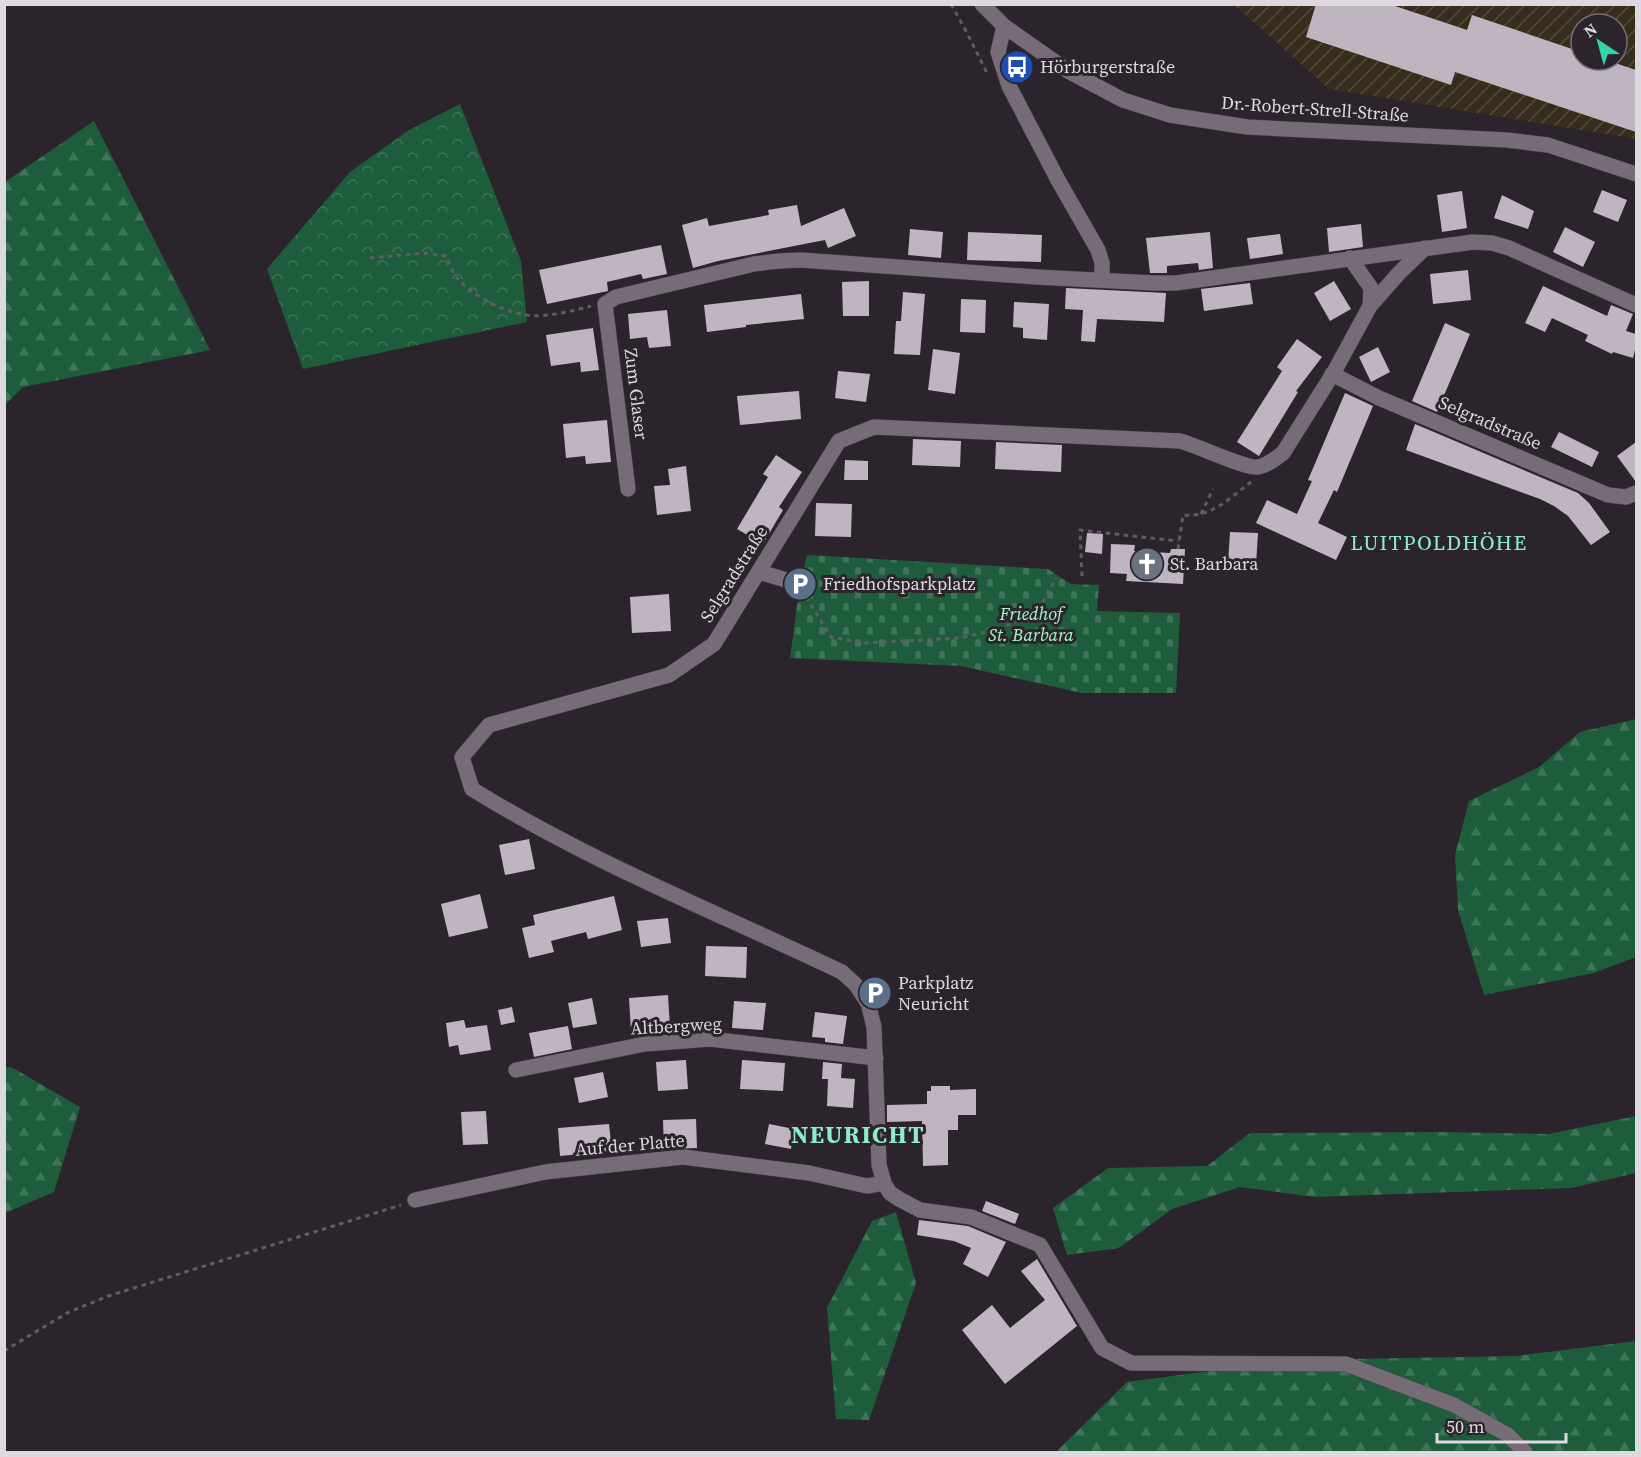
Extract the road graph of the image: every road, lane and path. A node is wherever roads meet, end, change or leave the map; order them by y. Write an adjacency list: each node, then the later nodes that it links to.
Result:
1 (982, 4): 2 (street, Dr.-Robert-Strell-Straße)
2 (1004, 26): 3 (street, Dr.-Robert-Strell-Straße); 7 (street)
3 (1636, 174)
4 (1425, 248): 6 (street); 9 (street); 10 (street, Selgradstraße)
5 (370, 258): 8 (path)
6 (1350, 258): 7 (street); 10 (street)
7 (1102, 280): 8 (street)
8 (605, 304): 13 (street, Zum Glaser)
9 (1636, 305)
10 (1370, 306): 11 (street, Selgradstraße)
11 (1332, 374): 15 (street, Selgradstraße); 19 (street, Selgradstraße)
12 (1256, 479): 16 (path)
13 (628, 489)
14 (1214, 489): 16 (path)
15 (1636, 493)
16 (1201, 514): 17 (path)
17 (1178, 541): 18 (path); 20 (path)
18 (1178, 549)
19 (759, 572): 22 (street); 23 (street, Selgradstraße)
20 (1082, 576)
21 (1056, 578): 22 (path)
22 (800, 584)
23 (876, 1058): 24 (street, Altbergweg); 25 (street)
24 (516, 1070)
25 (884, 1183): 26 (street, Auf der Platte); 28 (street)
26 (415, 1200): 27 (path)
27 (4, 1351)
28 (1525, 1452)

